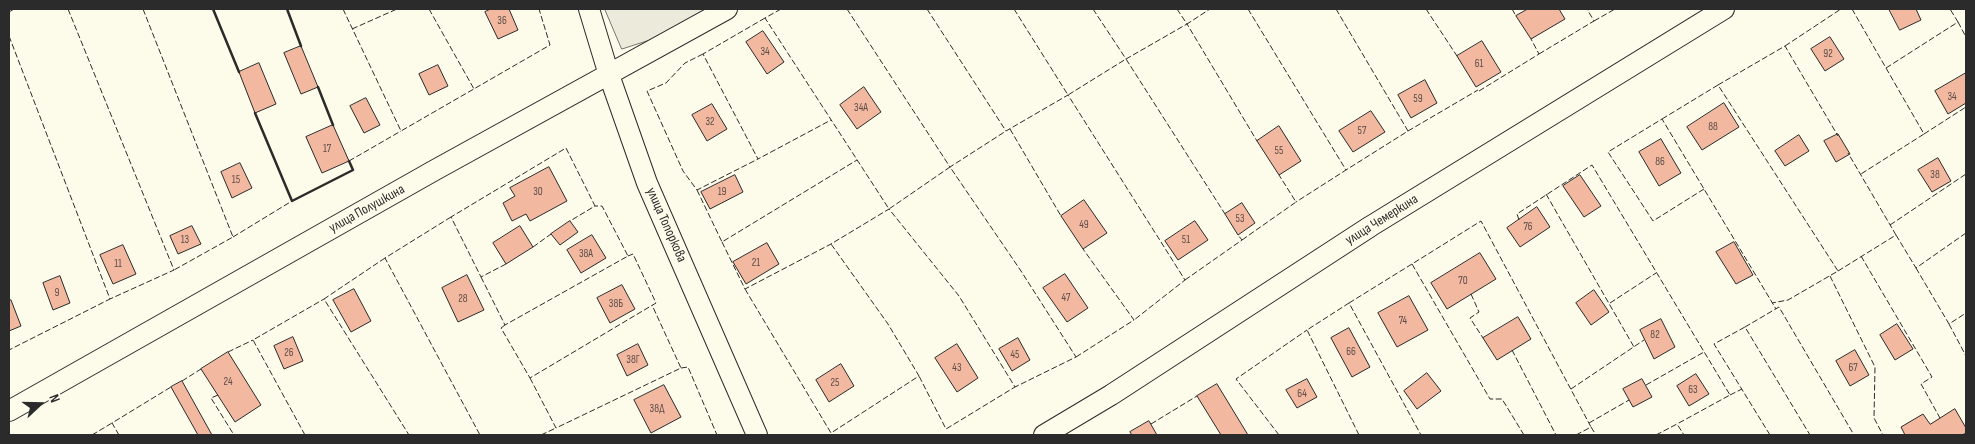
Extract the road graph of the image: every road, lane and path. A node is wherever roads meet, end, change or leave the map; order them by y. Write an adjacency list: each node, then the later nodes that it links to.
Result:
1 (589, 9): 4 (street, улица Топоркова)
2 (726, 9): 4 (street, улица Полушкина)
3 (1724, 9): 7 (street, улица Чемеркина)
4 (609, 75): 5 (street, улица Полушкина); 6 (street, улица Топоркова)
5 (9, 411)
6 (758, 435)
7 (1044, 435)

